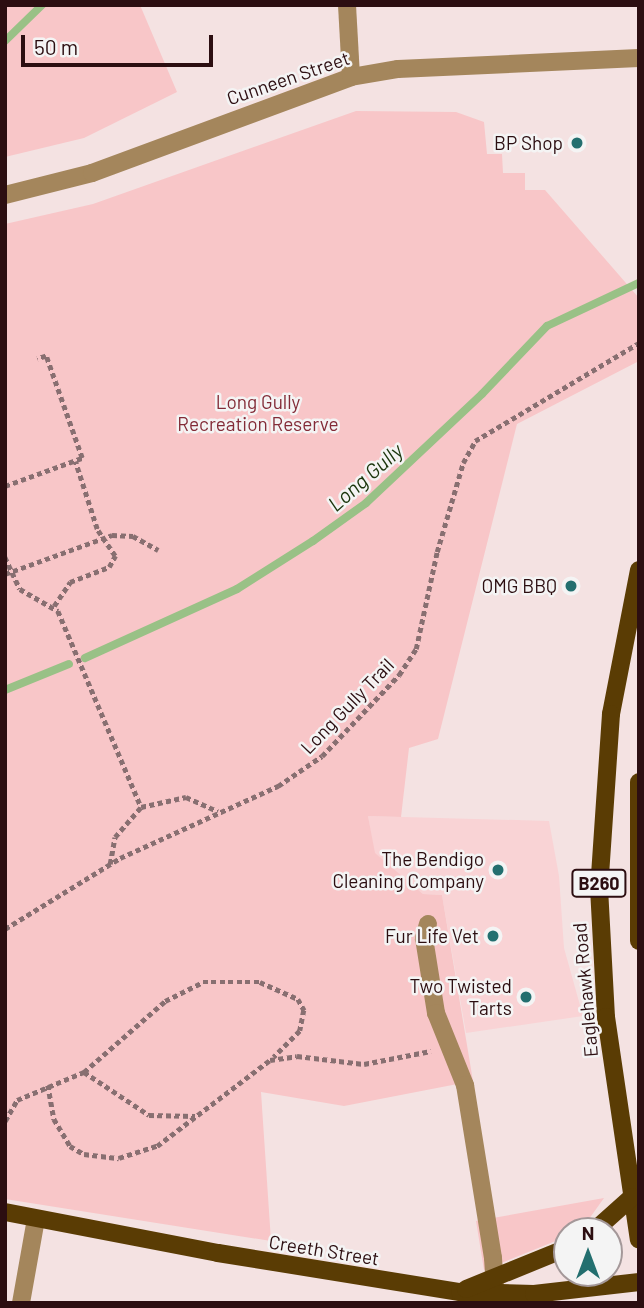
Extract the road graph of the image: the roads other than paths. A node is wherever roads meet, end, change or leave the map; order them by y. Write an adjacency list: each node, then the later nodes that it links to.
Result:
1 (347, 5): 3 (street)
2 (639, 58): 3 (street, Cunneen Street)
3 (351, 77): 4 (street, Cunneen Street)
4 (5, 195)
5 (639, 570): 9 (main road, Eaglehawk Road / B260)
6 (639, 782): 8 (main road, B260)
7 (428, 924): 16 (street)
8 (639, 941)
9 (632, 1197): 11 (main road); 13 (main road, Eaglehawk Road / B260)
10 (5, 1212): 12 (main road, Creeth Street)
11 (610, 1217)
12 (36, 1219): 16 (main road, Creeth Street); 17 (street)
13 (639, 1240)
14 (553, 1257): 16 (main road)
15 (639, 1282): 16 (main road)
16 (495, 1292)
17 (21, 1303)

